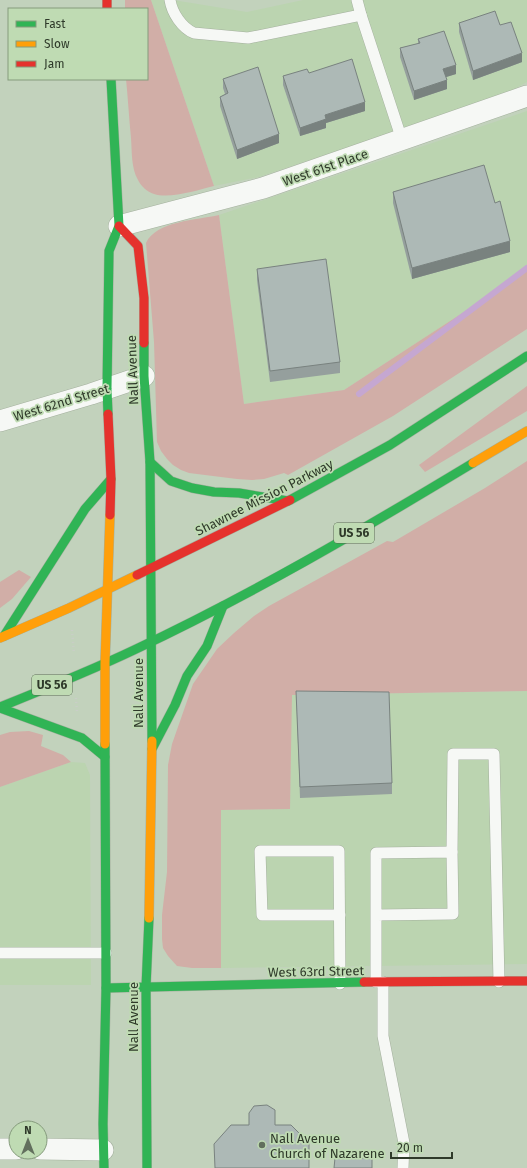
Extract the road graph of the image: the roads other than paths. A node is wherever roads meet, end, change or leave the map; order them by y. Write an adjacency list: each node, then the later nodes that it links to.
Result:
1 (170, 0): 3 (lane)
2 (357, 0): 3 (lane)
3 (361, 16): 6 (lane)
4 (111, 80): 7 (main road, Nall Avenue)
5 (527, 96): 6 (street, West 61st Place)
6 (402, 140): 7 (street, West 61st Place)
7 (119, 226): 9 (main road, Nall Avenue); 10 (main road, Nall Avenue)
8 (527, 356): 15 (main road, Shawnee Mission Parkway)
9 (144, 376): 10 (street, West 62nd Street); 13 (main road, Nall Avenue)
10 (107, 389): 11 (street, West 62nd Street); 14 (main road, Nall Avenue)
11 (0, 421)
12 (527, 431): 18 (main road, US 56)
13 (150, 462): 15 (main road); 16 (main road, Nall Avenue)
14 (111, 480): 17 (main road, Nall Avenue); 19 (main road)
15 (288, 501): 16 (main road, Shawnee Mission Parkway)
16 (150, 569): 17 (main road, Shawnee Mission Parkway); 20 (main road, Nall Avenue)
17 (107, 589): 19 (main road, Shawnee Mission Parkway); 21 (main road, Nall Avenue)
18 (224, 606): 20 (main road, US 56); 23 (main road)
19 (2, 637)
20 (151, 642): 21 (main road, US 56); 23 (main road, Nall Avenue)
21 (105, 663): 22 (main road, US 56); 24 (main road, Nall Avenue)
22 (0, 708): 24 (main road)
23 (152, 749): 34 (main road, Nall Avenue)
24 (105, 757): 29 (main road, Nall Avenue)
25 (452, 852): 27 (lane); 27 (lane); 32 (lane)
26 (340, 915): 26 (lane); 33 (lane)
27 (376, 915): 31 (lane)
28 (0, 952): 29 (lane)
29 (106, 953): 35 (main road, Nall Avenue)
30 (527, 981): 32 (main road, West 63rd Street)
31 (380, 982): 32 (main road, West 63rd Street); 33 (main road, West 63rd Street); 39 (lane)
32 (499, 982)
33 (340, 984): 34 (main road, West 63rd Street)
34 (146, 987): 35 (main road, West 63rd Street); 38 (main road, Nall Avenue)
35 (106, 988): 37 (main road, Nall Avenue)
36 (48, 1150): 37 (street)
37 (103, 1159)
38 (147, 1168)
39 (403, 1168)

